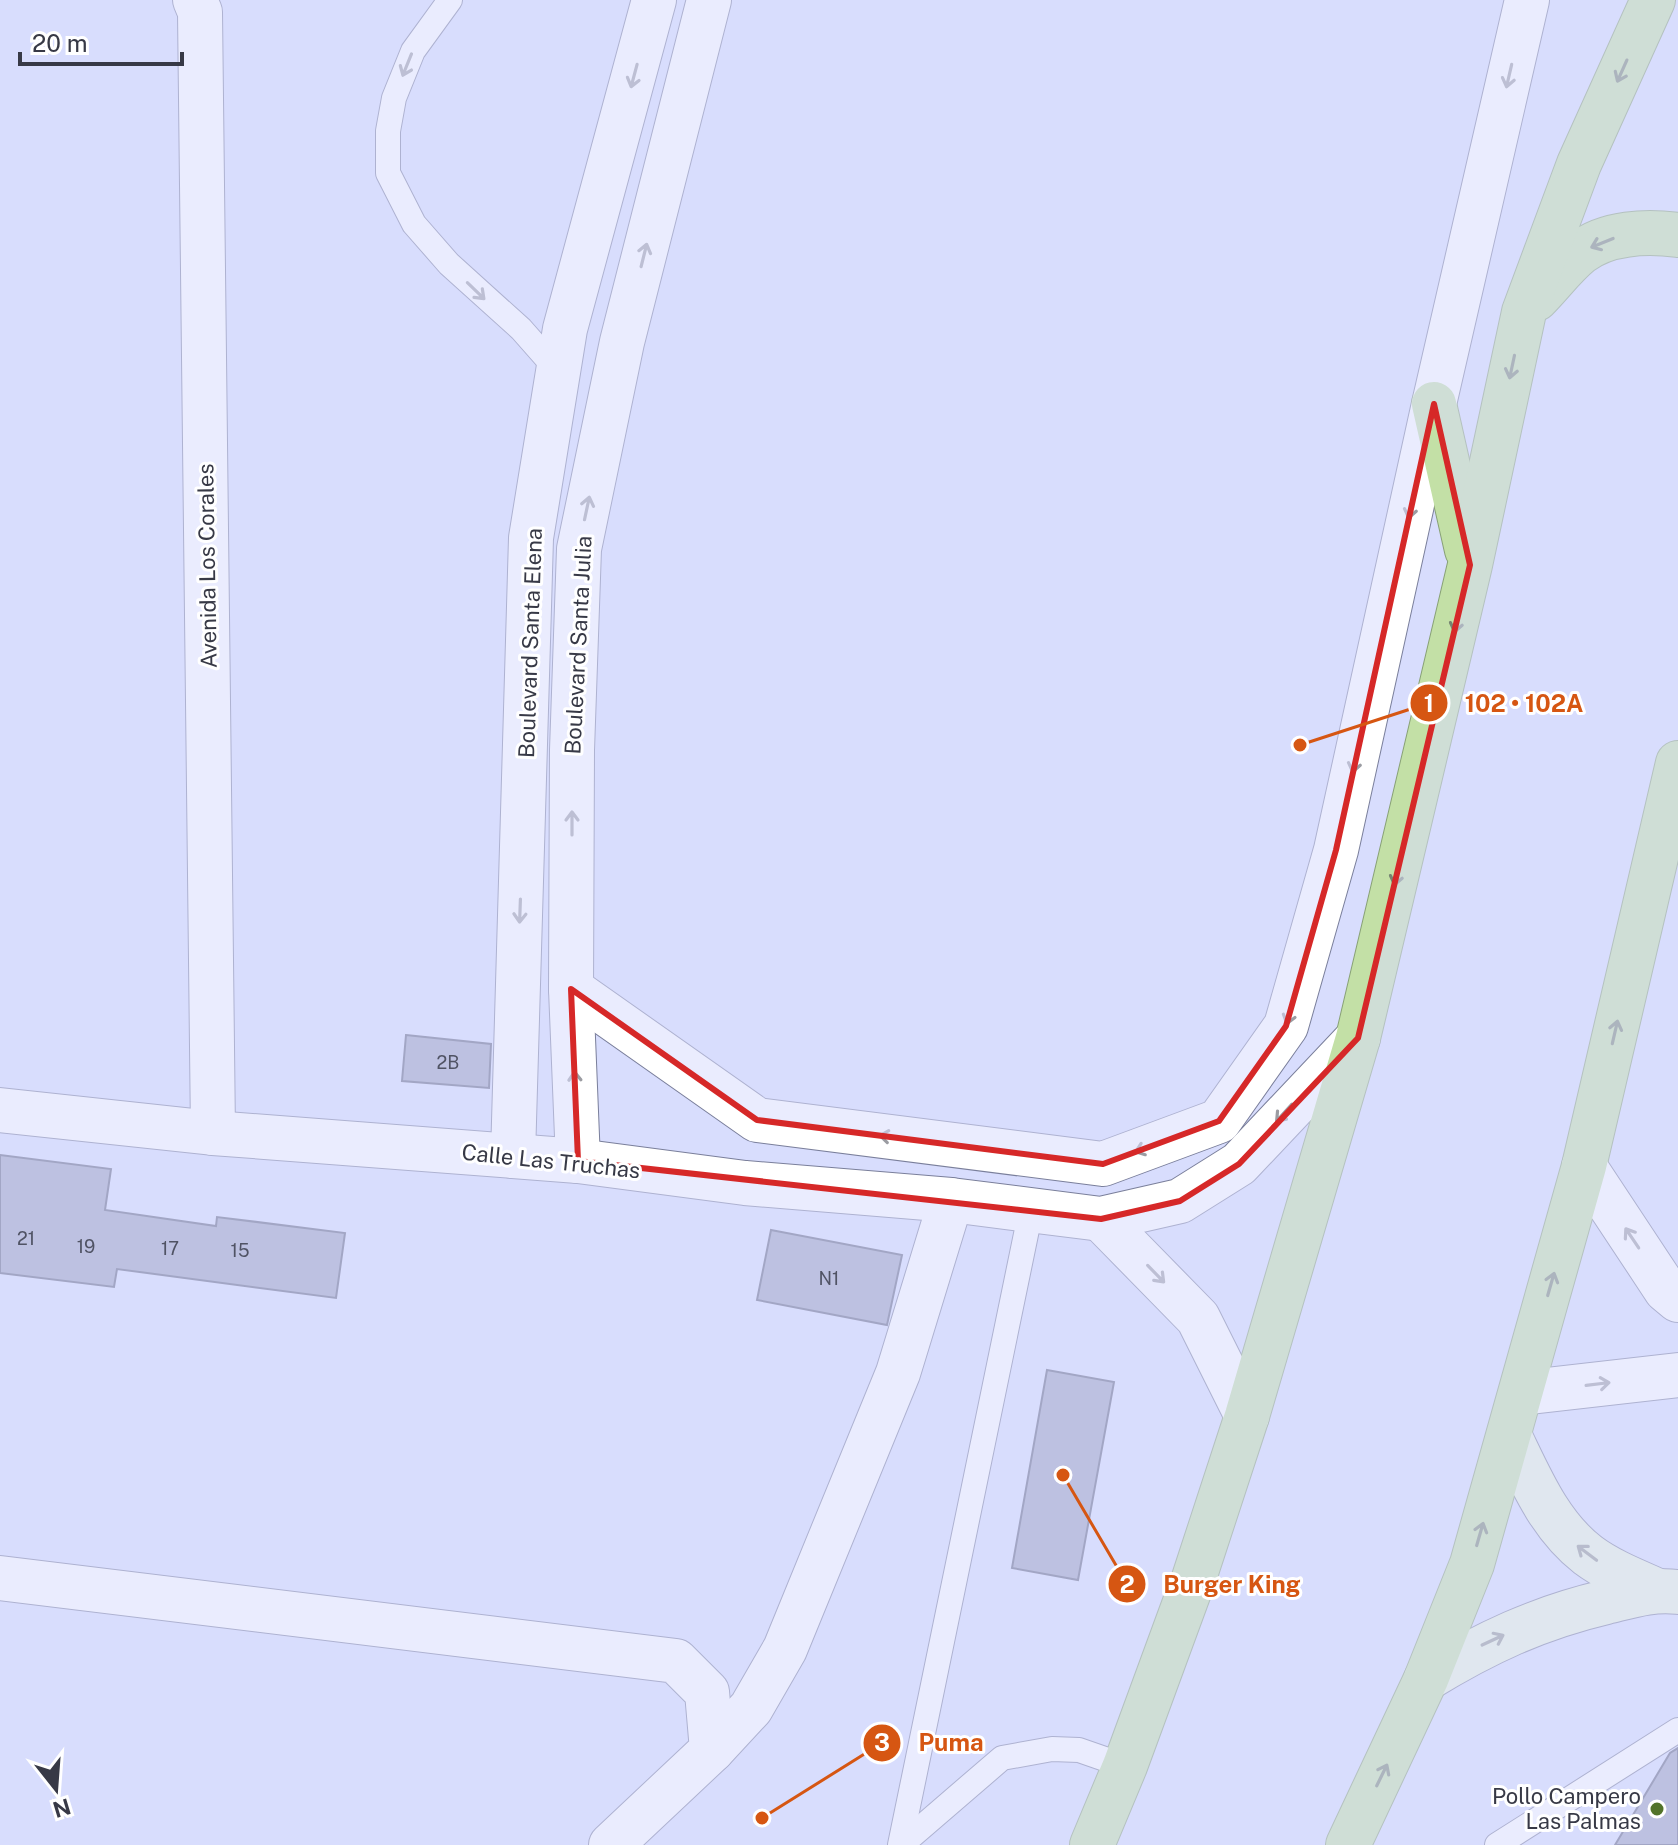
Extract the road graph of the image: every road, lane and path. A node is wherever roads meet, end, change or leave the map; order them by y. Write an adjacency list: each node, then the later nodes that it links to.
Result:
1 (195, 0): 17 (street, Avenida Los Corales)
2 (450, 0): 9 (lane, one-way to 9)
3 (654, 0): 9 (street, Boulevard Santa Elena, one-way to 9)
4 (709, 0): 13 (street, Boulevard Santa Julia, one-way to 4)
5 (1527, 0): 10 (street, one-way to 10)
6 (1653, 0): 8 (highway, one-way to 8)
7 (1678, 235): 8 (highway, one-way to 8)
8 (1524, 312): 11 (highway, one-way to 11)
9 (558, 371): 18 (street, Boulevard Santa Elena, one-way to 18)
10 (1434, 404): 11 (highway); 16 (street, one-way to 16)
11 (1470, 565): 14 (highway, one-way to 14)
12 (1678, 763): 20 (highway, one-way to 12)
13 (571, 989): 16 (street); 19 (street, Boulevard Santa Julia, one-way to 13)
14 (1358, 1038): 24 (street, Calle Las Truchas, one-way to 24); 28 (highway)
15 (0, 1110): 17 (street, Calle Las Truchas)
16 (757, 1120): 21 (street)
17 (213, 1133): 18 (street, Calle Las Truchas)
18 (513, 1156): 19 (street, Calle Las Truchas)
19 (578, 1161): 21 (street, Calle Las Truchas)
20 (1584, 1166): 25 (street, one-way to 20); 27 (highway, one-way to 20)
21 (745, 1183): 22 (street, Calle Las Truchas)
22 (951, 1200): 23 (street, Calle Las Truchas); 34 (street)
23 (1031, 1210): 24 (street, Calle Las Truchas); 37 (lane)
24 (1101, 1219): 28 (street, one-way to 28)
25 (1678, 1300)
26 (1678, 1375): 27 (street, one-way to 26)
27 (1521, 1393): 29 (highway)
28 (1247, 1416): 35 (highway)
29 (1509, 1435): 31 (main road, one-way to 29); 32 (highway, one-way to 29)
30 (0, 1578): 34 (street)
31 (1667, 1591): 32 (main road, one-way to 31)
32 (1426, 1679): 39 (highway, one-way to 32)
33 (1678, 1730): 40 (lane)
34 (712, 1750): 36 (street)
35 (1125, 1766): 37 (lane); 38 (highway)
36 (611, 1845)
37 (900, 1845)
38 (1092, 1845)
39 (1348, 1845)
40 (1497, 1845)

